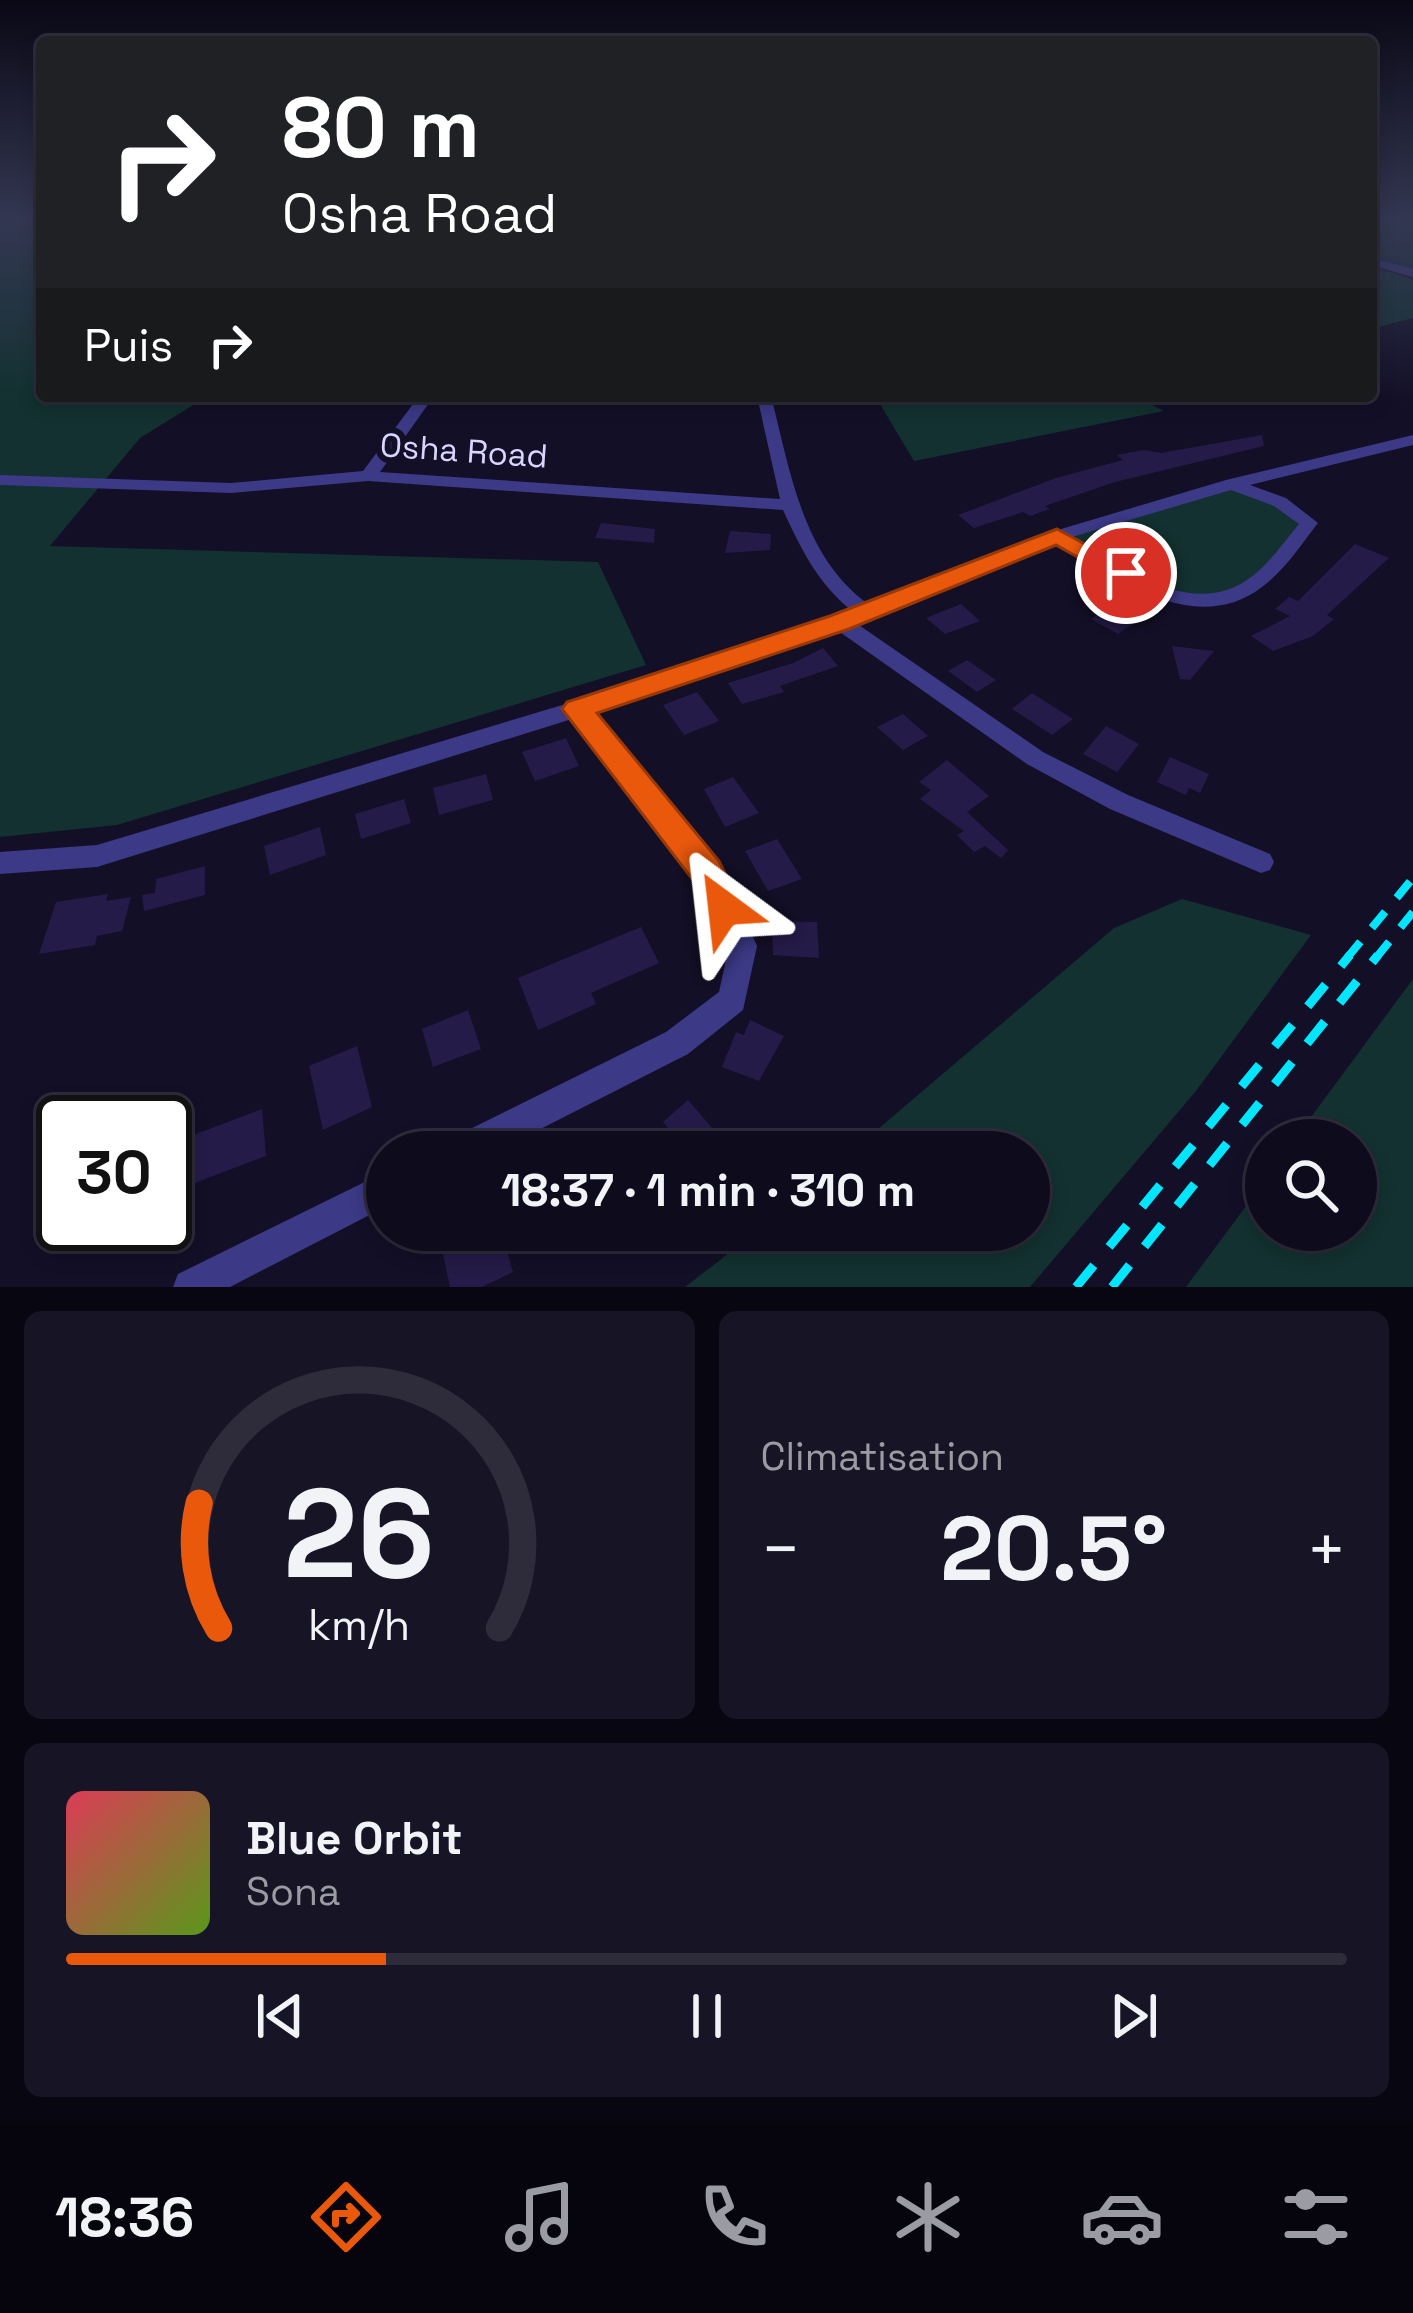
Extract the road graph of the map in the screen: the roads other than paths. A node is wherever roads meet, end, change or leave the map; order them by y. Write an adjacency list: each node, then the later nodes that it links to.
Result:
1 (423, 402): 4 (street)
2 (765, 402): 7 (street)
3 (1413, 440): 6 (street)
4 (368, 476): 5 (street, Osha Road); 7 (street, Osha Road)
5 (0, 480)
6 (1232, 484): 8 (street); 8 (street)
7 (790, 505): 9 (street)
8 (1057, 536): 9 (street)
9 (866, 612): 10 (street)
10 (840, 622): 11 (street); 12 (street)
11 (577, 709): 13 (street); 14 (street)
12 (1261, 862)
13 (0, 863)
14 (502, 1131)
15 (366, 1199): 16 (street)
16 (190, 1287)

